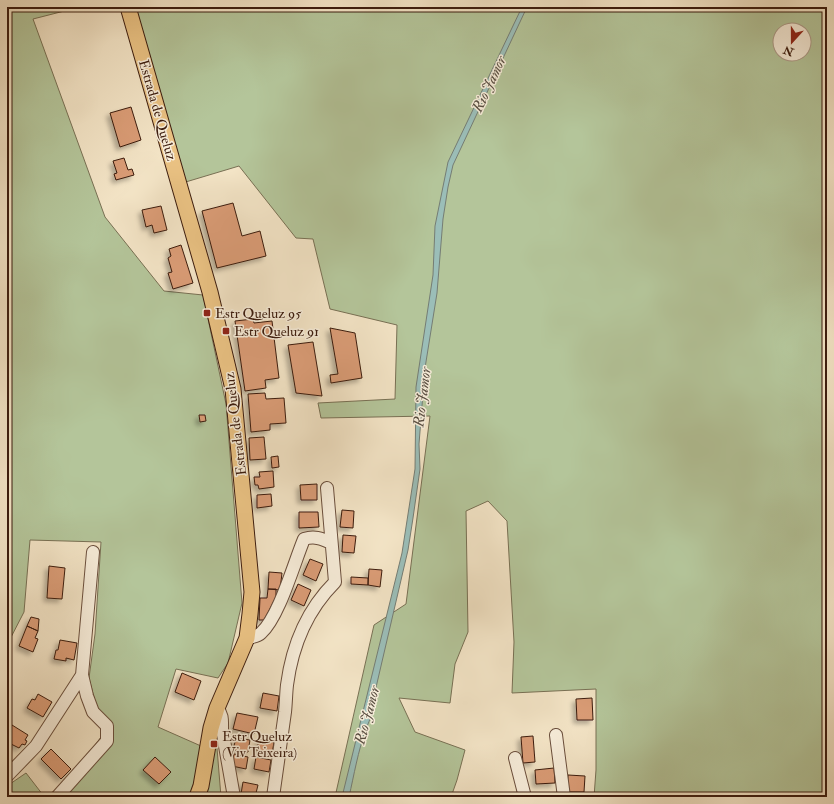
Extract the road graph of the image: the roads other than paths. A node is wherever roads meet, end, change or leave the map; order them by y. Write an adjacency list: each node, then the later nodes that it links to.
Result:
1 (128, 7): 5 (main road, Estrada de Queluz)
2 (327, 488): 3 (street)
3 (331, 543): 5 (street); 14 (street)
4 (93, 552): 6 (street)
5 (247, 638): 7 (main road, Estrada de Queluz)
6 (82, 675): 10 (street); 11 (street)
7 (217, 708): 12 (main road, Estrada de Queluz); 13 (street)
8 (556, 735): 16 (street)
9 (515, 758): 15 (street)
10 (7, 776)
11 (57, 797)
12 (197, 797)
13 (234, 797)
14 (273, 797)
15 (525, 797)
16 (564, 797)

